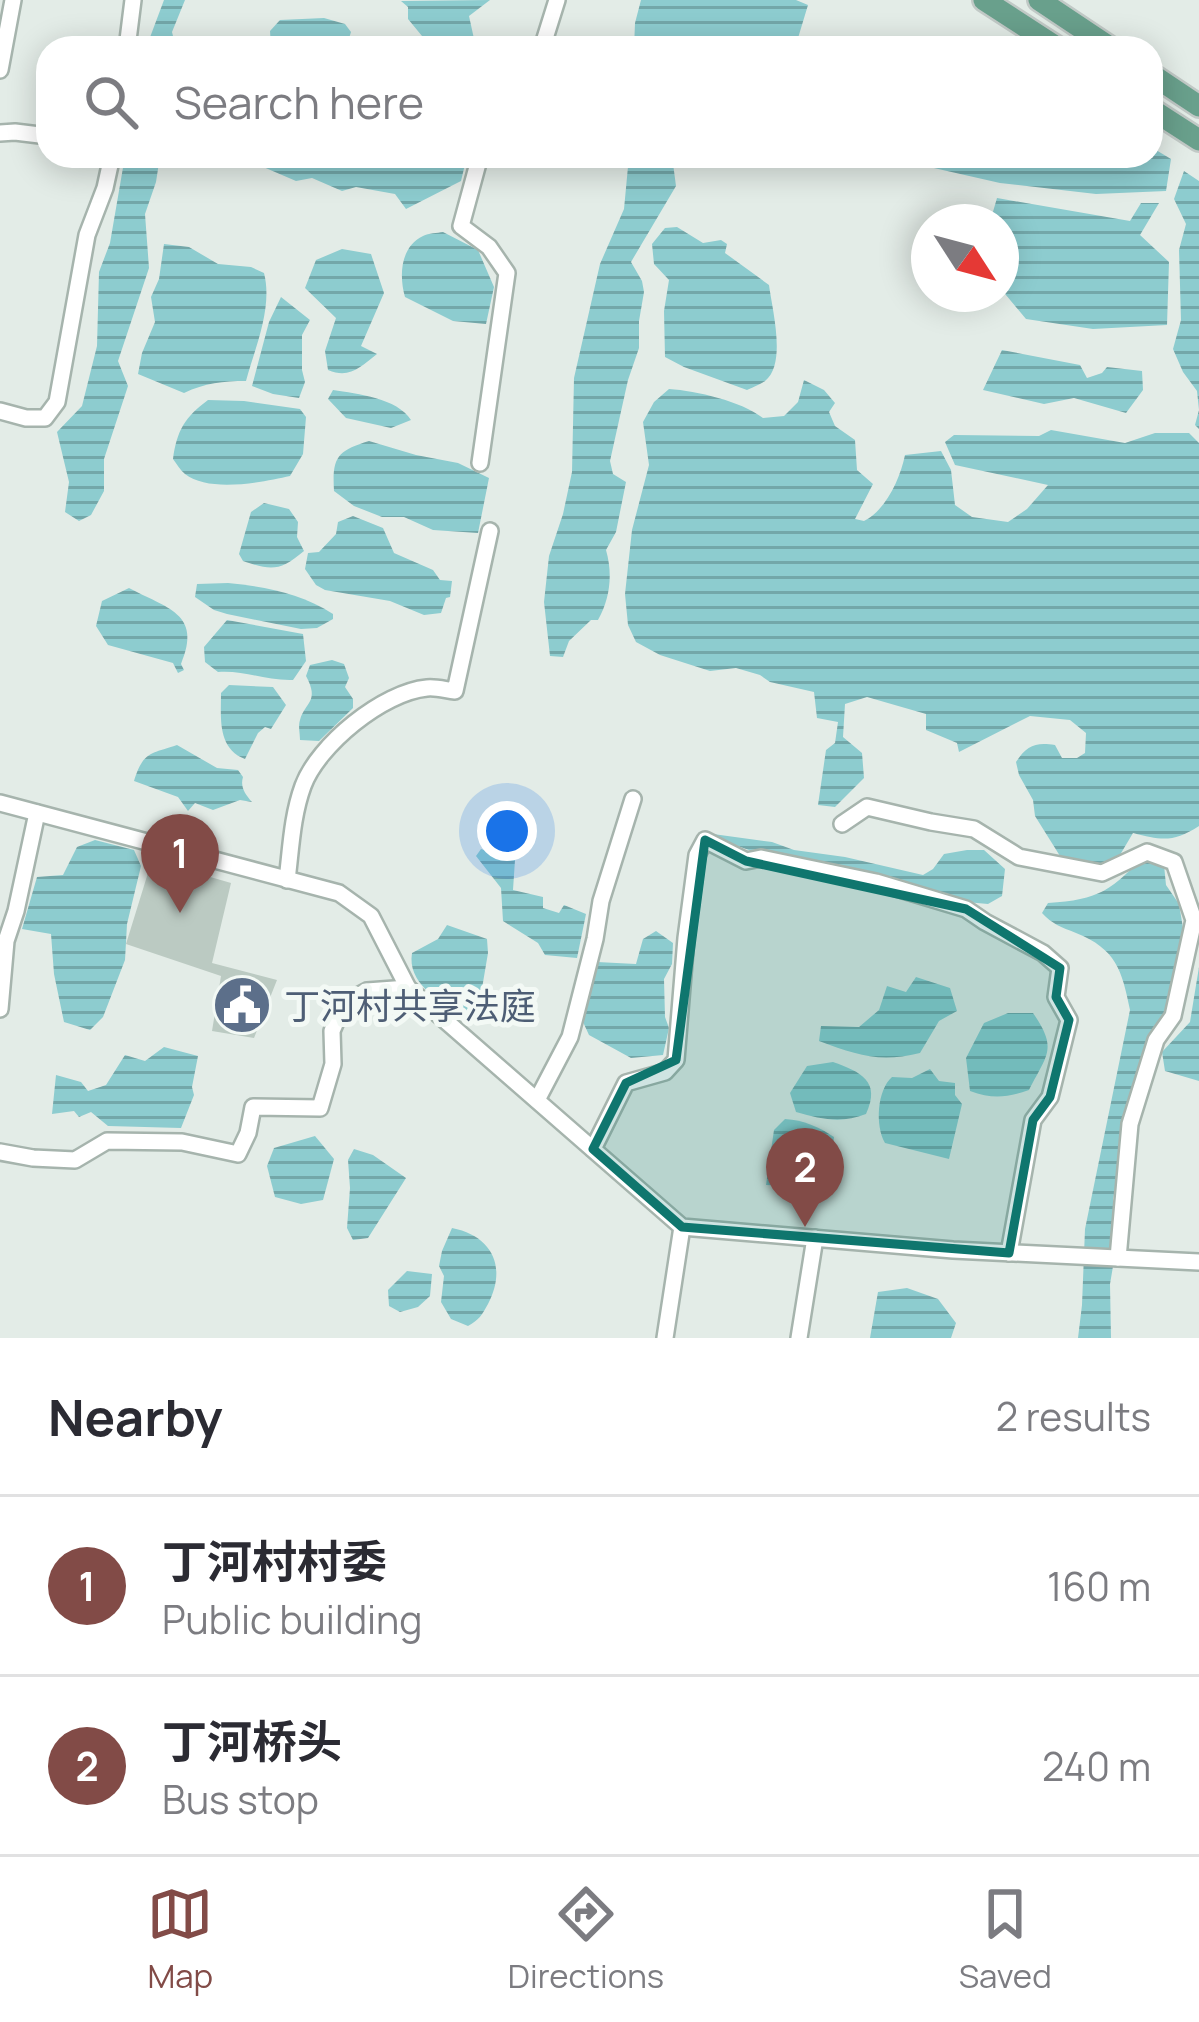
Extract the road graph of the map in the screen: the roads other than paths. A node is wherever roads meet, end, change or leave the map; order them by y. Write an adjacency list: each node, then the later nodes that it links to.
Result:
1 (14, 0): 10 (street)
2 (133, 0): 6 (street)
3 (557, 0): 7 (street)
4 (984, 0): 8 (main road)
5 (1039, 0): 9 (main road)
6 (129, 36)
7 (546, 36)
8 (1040, 36)
9 (1094, 36)
10 (0, 70)
11 (1163, 81): 12 (main road)
12 (1197, 100)
13 (1163, 117): 16 (main road)
14 (0, 134): 15 (street)
15 (36, 135)
16 (1199, 140)
17 (109, 168): 19 (street)
18 (477, 168): 20 (street)
19 (0, 412)
20 (480, 463)
21 (490, 531): 26 (street)
22 (633, 799): 29 (street)
23 (0, 803): 24 (street)
24 (37, 813): 26 (street); 28 (street)
25 (842, 824): 35 (street)
26 (287, 880): 27 (street)
27 (408, 988): 29 (street); 31 (street)
28 (0, 1009)
29 (537, 1100): 30 (street)
30 (592, 1149): 32 (street); 34 (street)
31 (0, 1152)
32 (682, 1227): 33 (street); 37 (street)
33 (815, 1238): 34 (street); 38 (street)
34 (1009, 1253): 35 (street)
35 (1118, 1258): 36 (street)
36 (1199, 1262)
37 (665, 1338)
38 (800, 1338)

